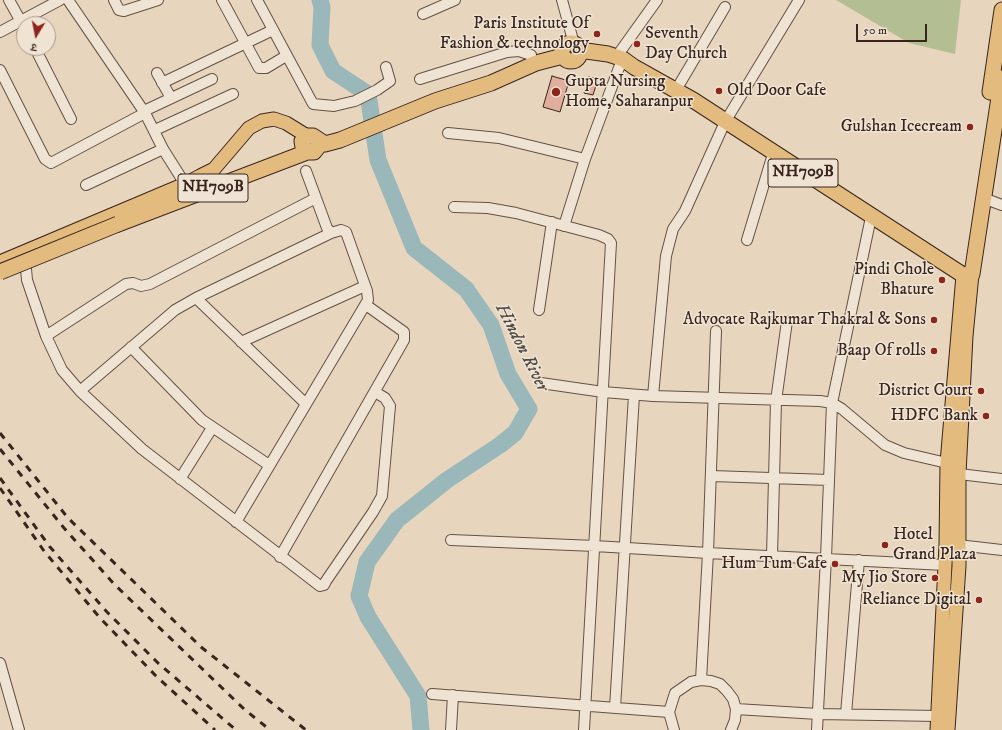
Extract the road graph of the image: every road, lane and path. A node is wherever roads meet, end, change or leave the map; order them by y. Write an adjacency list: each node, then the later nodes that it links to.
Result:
1 (9, 0): 15 (street)
2 (60, 0): 16 (street)
3 (68, 0): 38 (street)
4 (114, 0): 5 (street)
5 (158, 0)
6 (222, 0): 20 (street)
7 (257, 0): 18 (street)
8 (455, 0): 14 (street)
9 (562, 0): 21 (street)
10 (657, 0): 25 (street)
11 (799, 0): 40 (street)
12 (725, 7): 34 (street)
13 (1002, 10): 62 (highway)
14 (423, 14)
15 (18, 16)
16 (35, 16)
17 (16, 26): 19 (street)
18 (273, 30): 20 (street); 23 (street)
19 (0, 32)
20 (245, 44): 23 (street); 31 (street)
21 (571, 51): 24 (highway, NH709B); 25 (highway, NH709B); 33 (highway, NH709B)
22 (38, 56): 39 (street)
23 (286, 56): 26 (street)
24 (531, 56): 30 (street); 33 (highway, NH709B)
25 (623, 63): 34 (highway, NH709B); 46 (street)
26 (386, 66)
27 (0, 70): 38 (street)
28 (157, 73): 31 (street)
29 (212, 79): 36 (street)
30 (420, 79)
31 (162, 83): 36 (street)
32 (1002, 83): 37 (highway)
33 (467, 90): 43 (highway, NH709B)
34 (676, 90): 40 (highway, NH709B)
35 (234, 94): 41 (street)
36 (171, 98): 38 (street)
37 (1000, 110): 51 (highway)
38 (145, 112): 41 (street)
39 (70, 118)
40 (725, 122): 45 (highway, NH709B); 77 (street)
41 (155, 130): 44 (street)
42 (448, 133): 46 (street)
43 (312, 138): 49 (main road); 61 (highway, NH709B, bridge)
44 (163, 149): 48 (street); 49 (street)
45 (773, 154): 54 (highway, NH709B); 58 (street)
46 (585, 159): 56 (street)
47 (306, 171): 50 (street)
48 (86, 184)
49 (185, 184): 59 (main road)
50 (316, 198): 57 (street); 69 (street)
51 (983, 198): 52 (street); 62 (highway)
52 (1002, 205)
53 (454, 207): 55 (street)
54 (871, 217): 62 (highway, NH709B); 80 (street)
55 (552, 222): 56 (street); 66 (street)
56 (564, 226): 75 (street)
57 (332, 232): 63 (street); 64 (street)
58 (747, 240)
59 (24, 252): 60 (main road); 69 (street)
60 (0, 262)
61 (0, 272)
62 (968, 275): 83 (main road); 85 (main road)
63 (365, 286): 65 (street); 70 (street)
64 (196, 298): 70 (street); 71 (street)
65 (366, 305): 74 (street); 81 (street)
66 (539, 310)
67 (787, 321): 79 (street)
68 (716, 331): 78 (street)
69 (46, 336): 73 (street)
70 (241, 342): 81 (street)
71 (131, 347): 73 (street); 82 (street)
72 (541, 384): 75 (street)
73 (80, 391): 88 (street)
74 (375, 392): 99 (street); 99 (street)
75 (603, 392): 76 (street); 94 (street)
76 (634, 395): 77 (street); 95 (street)
77 (653, 396): 78 (street)
78 (715, 398): 79 (street); 86 (street)
79 (776, 401): 80 (street); 87 (street)
80 (832, 403): 83 (street); 90 (street)
81 (306, 404): 84 (street)
82 (212, 428): 84 (street); 88 (street)
83 (947, 463): 102 (main road)
84 (269, 465): 91 (street)
85 (959, 474): 89 (street); 93 (main road)
86 (712, 476): 87 (street); 97 (street)
87 (774, 478): 90 (street); 98 (street)
88 (180, 479): 91 (street)
89 (1002, 479)
90 (829, 480): 100 (street)
91 (236, 522): 99 (street)
92 (451, 540): 94 (street)
93 (958, 545): 96 (street); 122 (main road)
94 (595, 546): 95 (street); 108 (street)
95 (625, 548): 97 (street); 109 (street)
96 (1002, 550)
97 (708, 553): 98 (street); 104 (street)
98 (772, 556): 100 (street)
99 (280, 557)
100 (826, 558): 101 (street); 112 (street)
101 (859, 560): 102 (street); 113 (street)
102 (945, 565): 114 (main road)
103 (0, 663): 105 (street)
104 (701, 680): 110 (street); 111 (street)
105 (4, 686): 115 (street)
106 (432, 694): 107 (street)
107 (453, 696): 108 (street); 116 (street)
108 (585, 705): 109 (street); 117 (street)
109 (615, 708): 111 (street)
110 (736, 709): 112 (street); 119 (street)
111 (669, 712): 118 (street)
112 (818, 714): 113 (street); 120 (street)
113 (846, 714): 114 (street)
114 (938, 716): 121 (main road)
115 (19, 730)
116 (451, 730)
117 (584, 730)
118 (674, 730)
119 (731, 730)
120 (817, 730)
121 (937, 730)
122 (948, 730)

